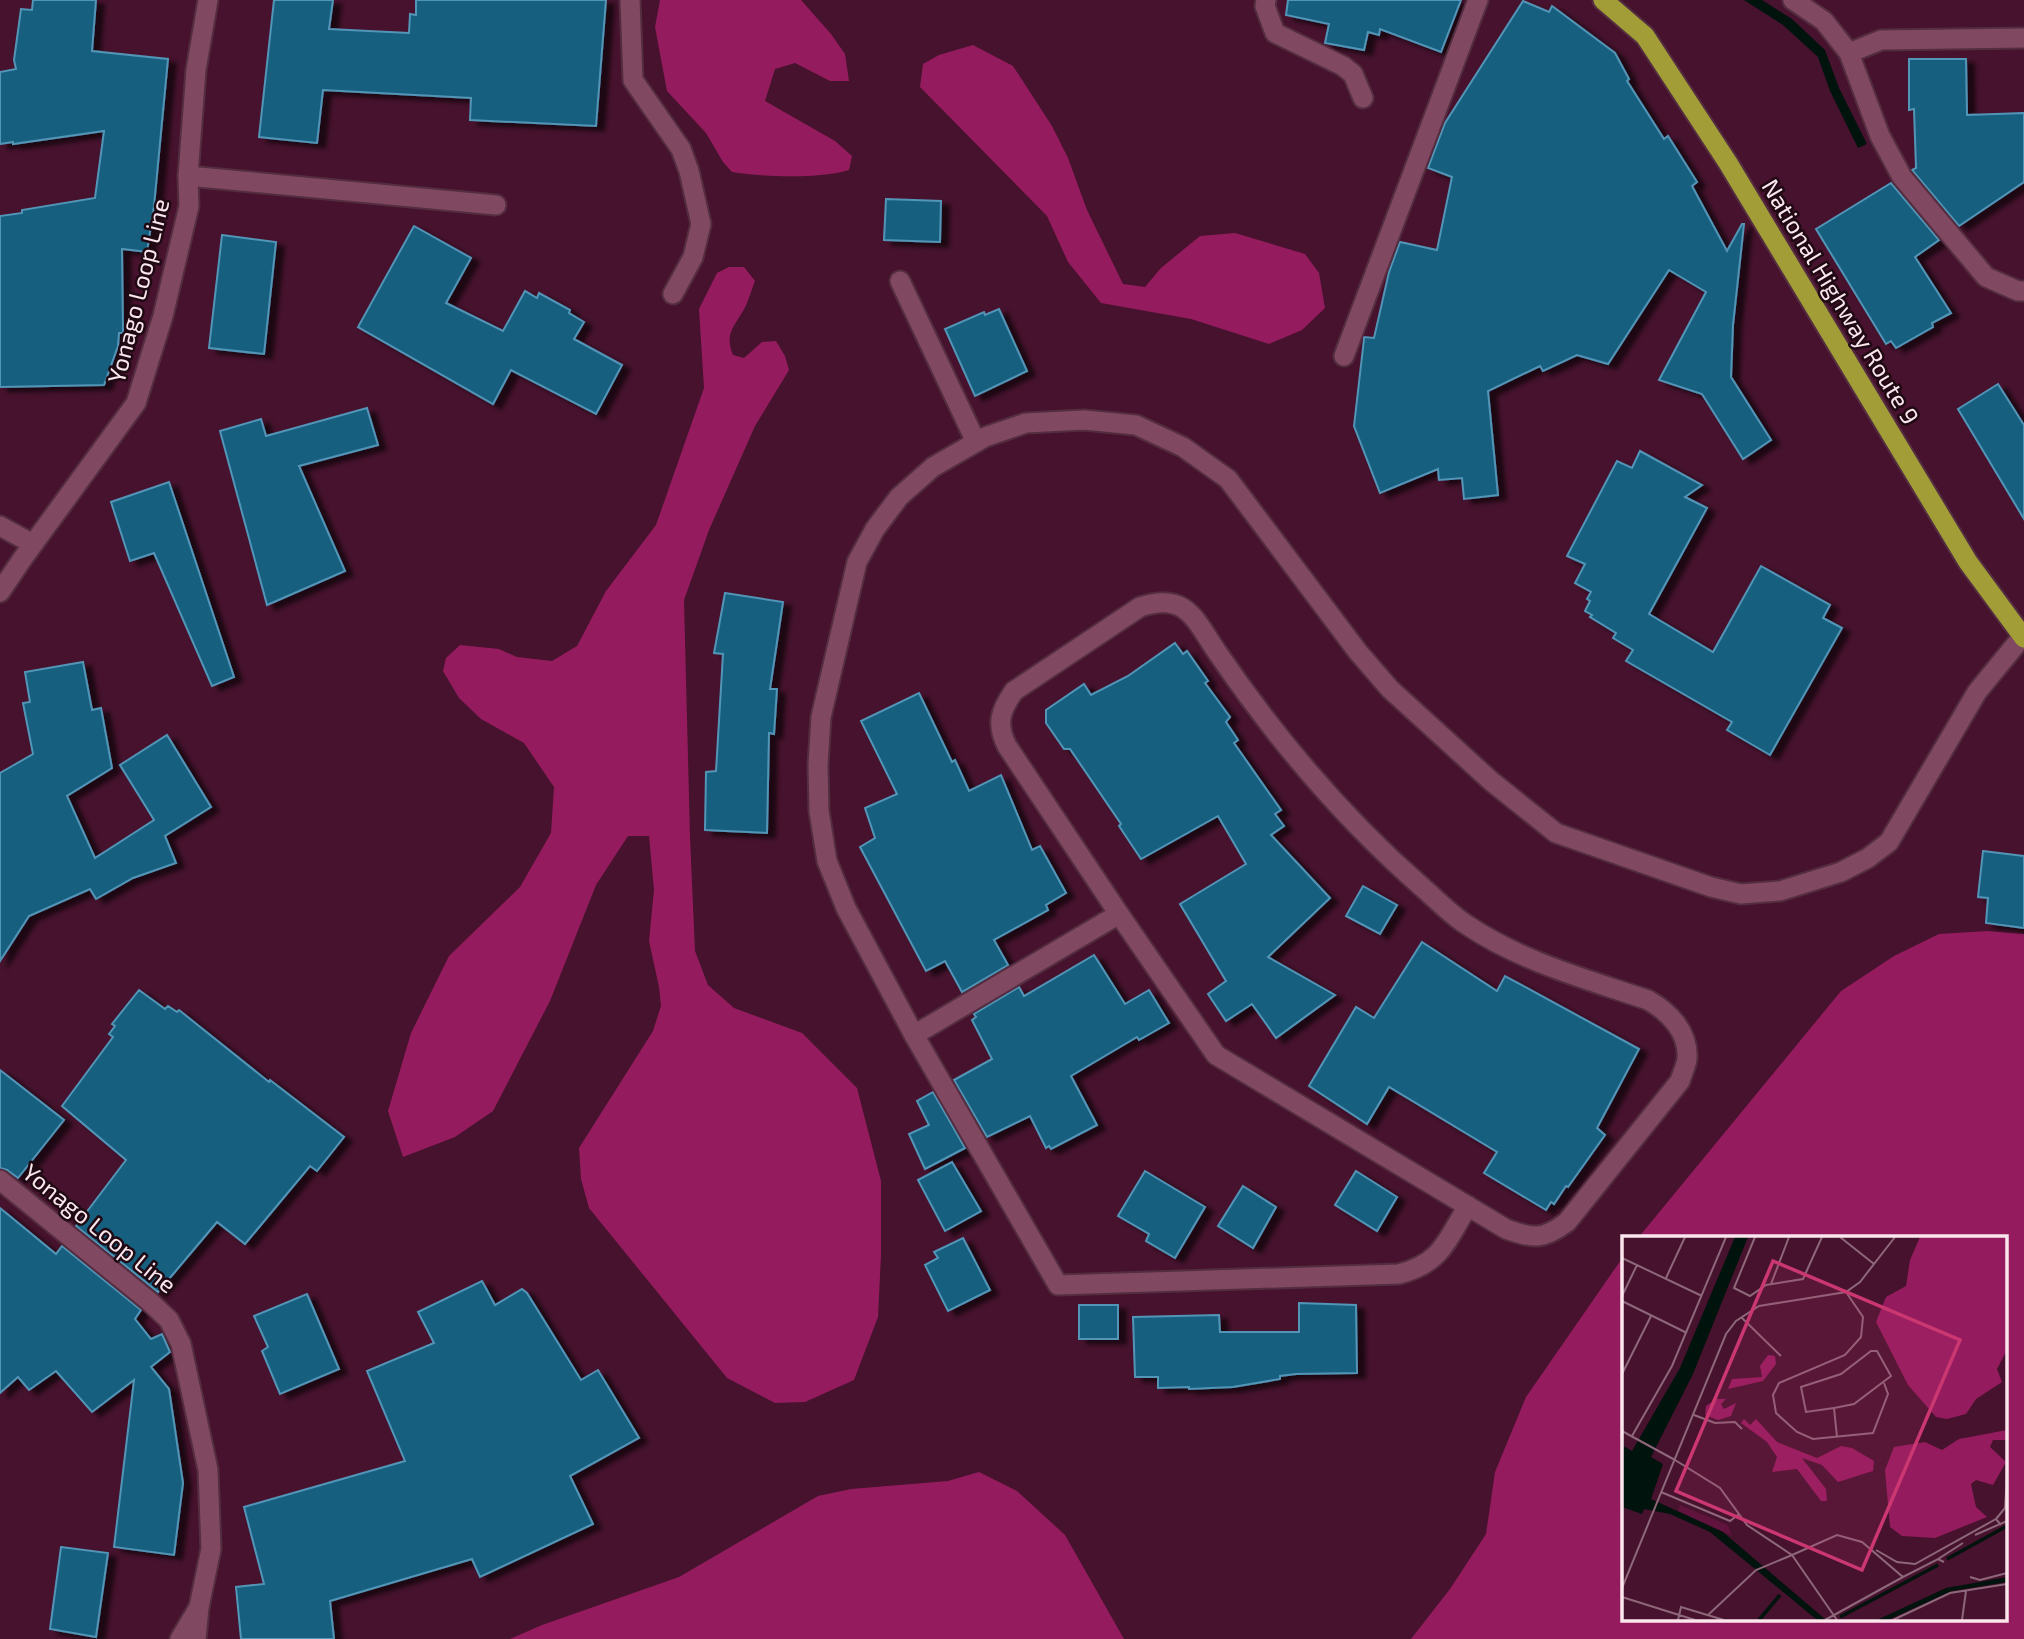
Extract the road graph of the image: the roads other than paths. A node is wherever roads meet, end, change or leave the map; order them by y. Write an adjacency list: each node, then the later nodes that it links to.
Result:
1 (208, 0): 10 (street, Yonago Loop Line)
2 (630, 0): 14 (street)
3 (1266, 0): 9 (street)
4 (1478, 0): 15 (street)
5 (1603, 0): 20 (highway, National Highway Route 9)
6 (1793, 0): 8 (street)
7 (2024, 38): 8 (street)
8 (1849, 53): 13 (street)
9 (1363, 98)
10 (188, 176): 11 (street); 18 (street, Yonago Loop Line)
11 (496, 205)
12 (900, 281): 16 (street)
13 (2024, 291)
14 (673, 294)
15 (1344, 356)
16 (976, 442): 20 (street); 22 (street)
17 (0, 526): 18 (street)
18 (33, 544): 19 (street, Yonago Loop Line)
19 (0, 592)
20 (2023, 637)
21 (1119, 914): 22 (street); 24 (street); 24 (street)
22 (914, 1035): 24 (street)
23 (0, 1180): 25 (street, Yonago Loop Line)
24 (1468, 1206)
25 (199, 1607): 26 (street, Yonago Loop Line); 27 (street)
26 (180, 1639)
27 (196, 1639)

